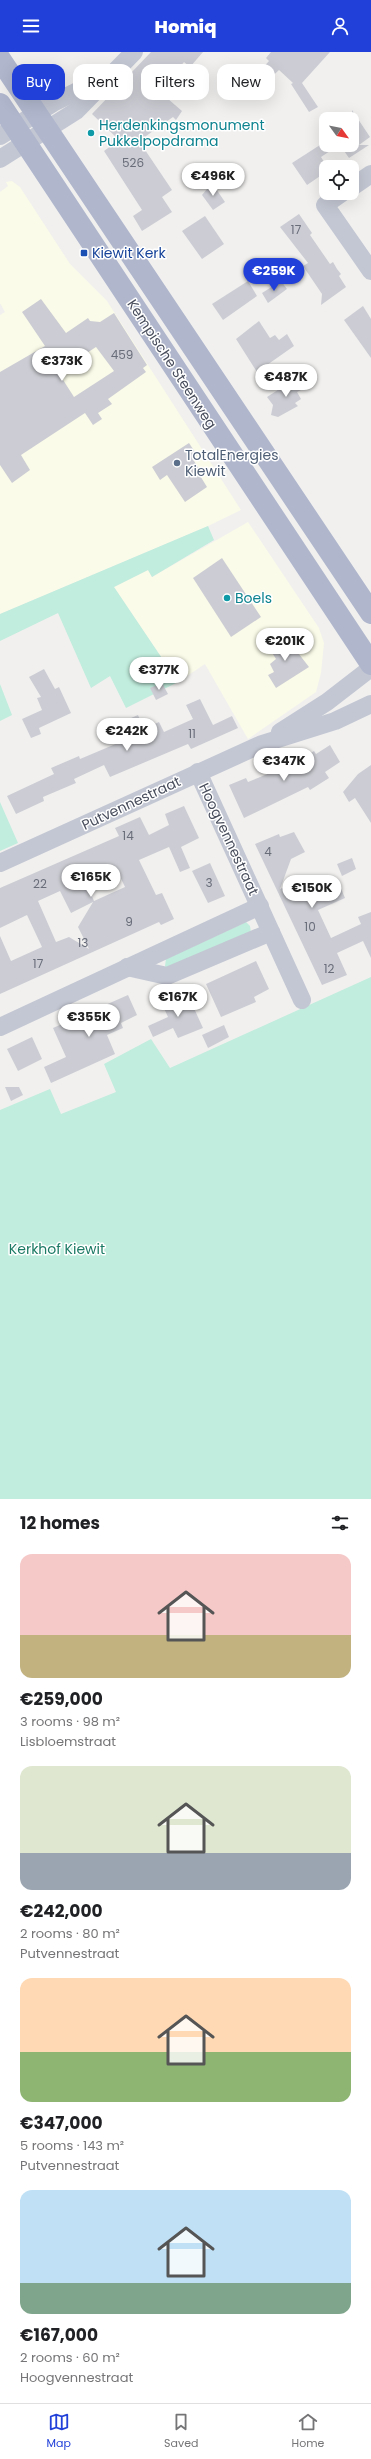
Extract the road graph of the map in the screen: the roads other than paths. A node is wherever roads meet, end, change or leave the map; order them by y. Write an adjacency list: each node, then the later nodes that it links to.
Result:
1 (134, 52): 4 (street)
2 (0, 59): 4 (main road, Kempische Steenweg)
3 (0, 104): 5 (main road, Kempische Steenweg)
4 (41, 121): 5 (street); 11 (main road, Kempische Steenweg)
5 (14, 136): 6 (street); 12 (main road, Kempische Steenweg)
6 (0, 159)
7 (371, 174): 8 (street)
8 (359, 182)
9 (332, 200): 10 (street)
10 (371, 271)
11 (371, 614)
12 (371, 664)
13 (371, 668): 15 (street, Putvennestraat)
14 (371, 704): 15 (street, Putvennestraat)
15 (262, 744): 16 (street, Putvennestraat)
16 (198, 772): 17 (street, Putvennestraat); 18 (street, Hoogvennestraat)
17 (0, 863)
18 (260, 906): 19 (street, Hoogvennestraat); 20 (street, Hoogvennestraat)
19 (271, 932): 20 (street); 21 (street, Hoogvennestraat)
20 (127, 967): 22 (street, Hoogvennestraat)
21 (302, 1000)
22 (0, 1027)

